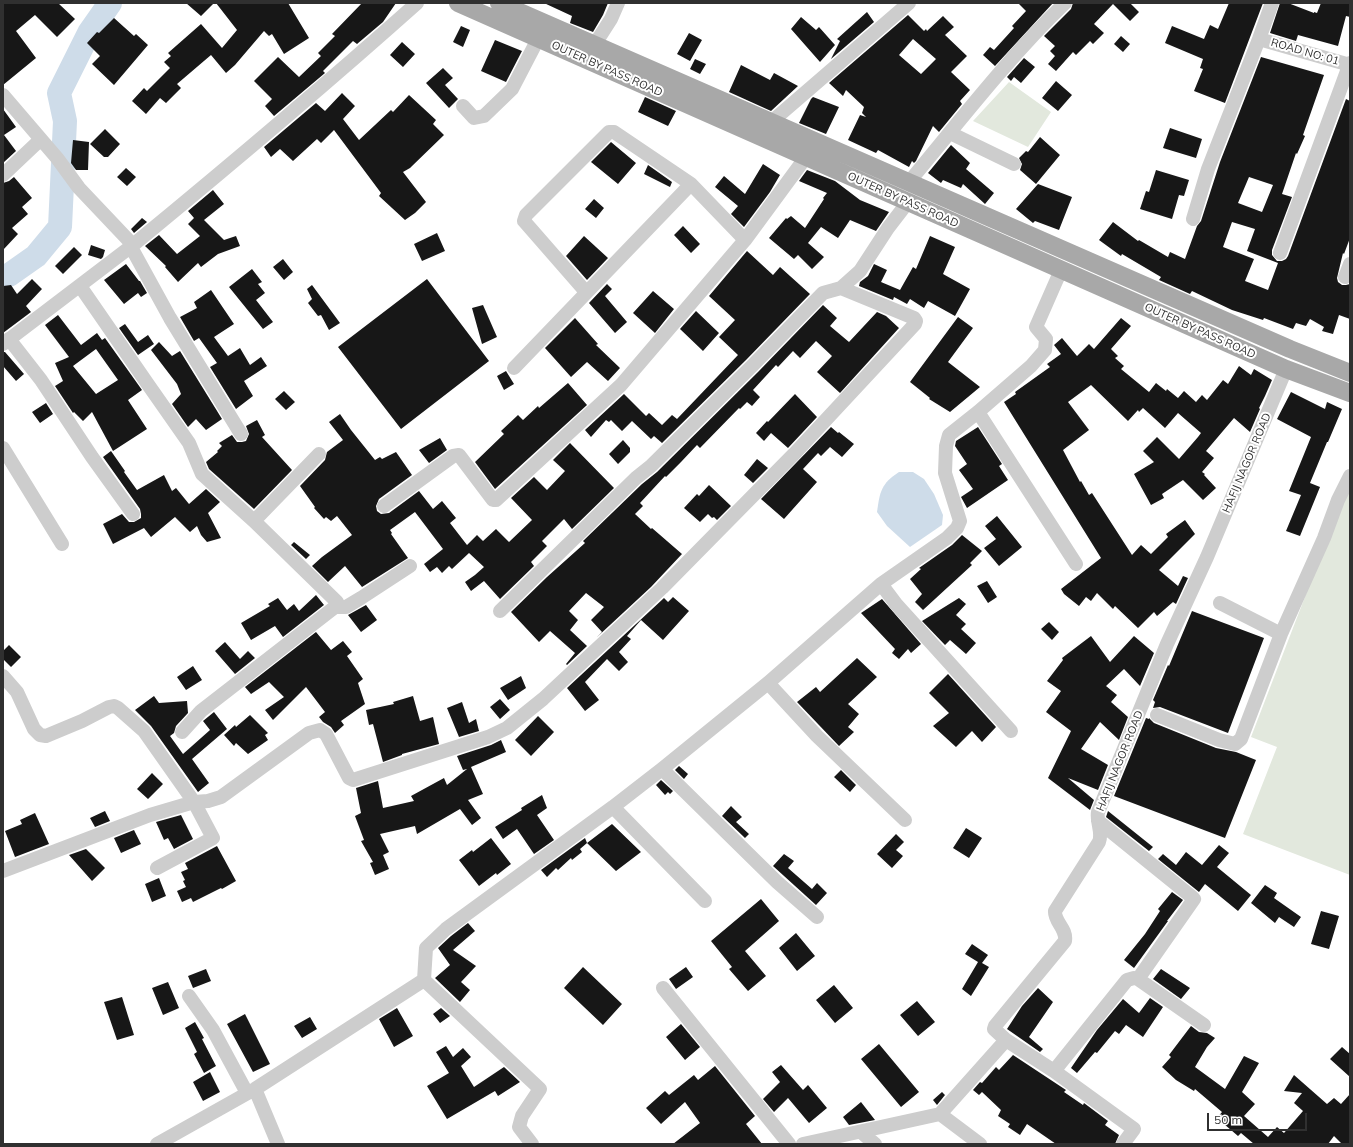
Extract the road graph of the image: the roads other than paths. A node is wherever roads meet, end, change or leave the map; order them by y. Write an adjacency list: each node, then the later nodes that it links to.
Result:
1 (417, 3): 25 (street)
2 (458, 3): 8 (main road, OUTER BY PASS ROAD)
3 (499, 3): 10 (main road, OUTER BY PASS ROAD)
4 (618, 3): 10 (street)
5 (1065, 3): 15 (street)
6 (1272, 3): 9 (street)
7 (903, 5): 14 (street)
8 (538, 39): 13 (street); 17 (main road, OUTER BY PASS ROAD)
9 (1260, 39): 11 (street, ROAD NO: 01); 23 (street)
10 (595, 44): 14 (main road, OUTER BY PASS ROAD)
11 (1350, 64): 26 (street)
12 (3, 95): 16 (street)
13 (463, 106)
14 (770, 123): 20 (main road, OUTER BY PASS ROAD)
15 (950, 133): 18 (street); 20 (street)
16 (40, 140): 19 (street); 25 (street)
17 (806, 157): 22 (main road, OUTER BY PASS ROAD); 24 (street)
18 (1014, 164)
19 (3, 175)
20 (909, 182): 36 (main road, OUTER BY PASS ROAD)
21 (691, 184): 24 (street); 32 (street); 32 (street)
22 (908, 202): 28 (main road, OUTER BY PASS ROAD); 31 (street)
23 (1193, 220)
24 (745, 240): 43 (street)
25 (132, 246): 30 (street); 39 (street)
26 (1280, 253)
27 (1350, 264): 29 (street)
28 (1061, 270): 35 (main road, OUTER BY PASS ROAD); 38 (street)
29 (1345, 277)
30 (80, 286): 33 (street); 45 (street)
31 (841, 288): 52 (street); 60 (street)
32 (586, 292): 34 (street)
33 (6, 341): 44 (street)
34 (514, 368)
35 (1286, 369): 37 (main road, OUTER BY PASS ROAD); 63 (street, HAFIJ NAGOR ROAD)
36 (1350, 373)
37 (1350, 393)
38 (978, 412): 47 (street); 49 (street)
39 (241, 434)
40 (3, 448): 46 (street)
41 (319, 454): 45 (street)
42 (1350, 476): 53 (street)
43 (384, 506)
44 (133, 514)
45 (254, 521): 51 (street)
46 (62, 544)
47 (1076, 564)
48 (410, 566): 51 (street)
49 (881, 584): 55 (street); 57 (street)
50 (1220, 603): 53 (street)
51 (335, 607): 58 (street)
52 (500, 611)
53 (1281, 634): 56 (street)
54 (3, 676): 60 (street)
55 (768, 683): 59 (street); 62 (street)
56 (1157, 715)
57 (1011, 731)
58 (182, 732)
59 (662, 769): 61 (street); 67 (street)
60 (194, 802): 64 (street); 65 (street)
61 (613, 807): 66 (street); 69 (street)
62 (905, 820)
63 (1098, 821): 68 (street); 73 (street, HAFIJ NAGOR ROAD)
64 (157, 868)
65 (3, 871)
66 (705, 901)
67 (817, 917)
68 (1138, 979): 72 (street); 74 (street)
69 (424, 980): 75 (street); 80 (street)
70 (663, 988): 81 (street)
71 (189, 996): 75 (street)
72 (1204, 1025)
73 (1006, 1040): 74 (street); 76 (street)
74 (1054, 1071): 85 (street)
75 (251, 1091): 78 (street); 79 (street)
76 (940, 1114): 77 (street); 84 (street)
77 (861, 1132): 82 (street); 83 (street)
78 (157, 1144)
79 (278, 1144)
80 (532, 1144)
81 (789, 1144)
82 (803, 1144)
83 (875, 1144)
84 (980, 1144)
85 (1124, 1144)

